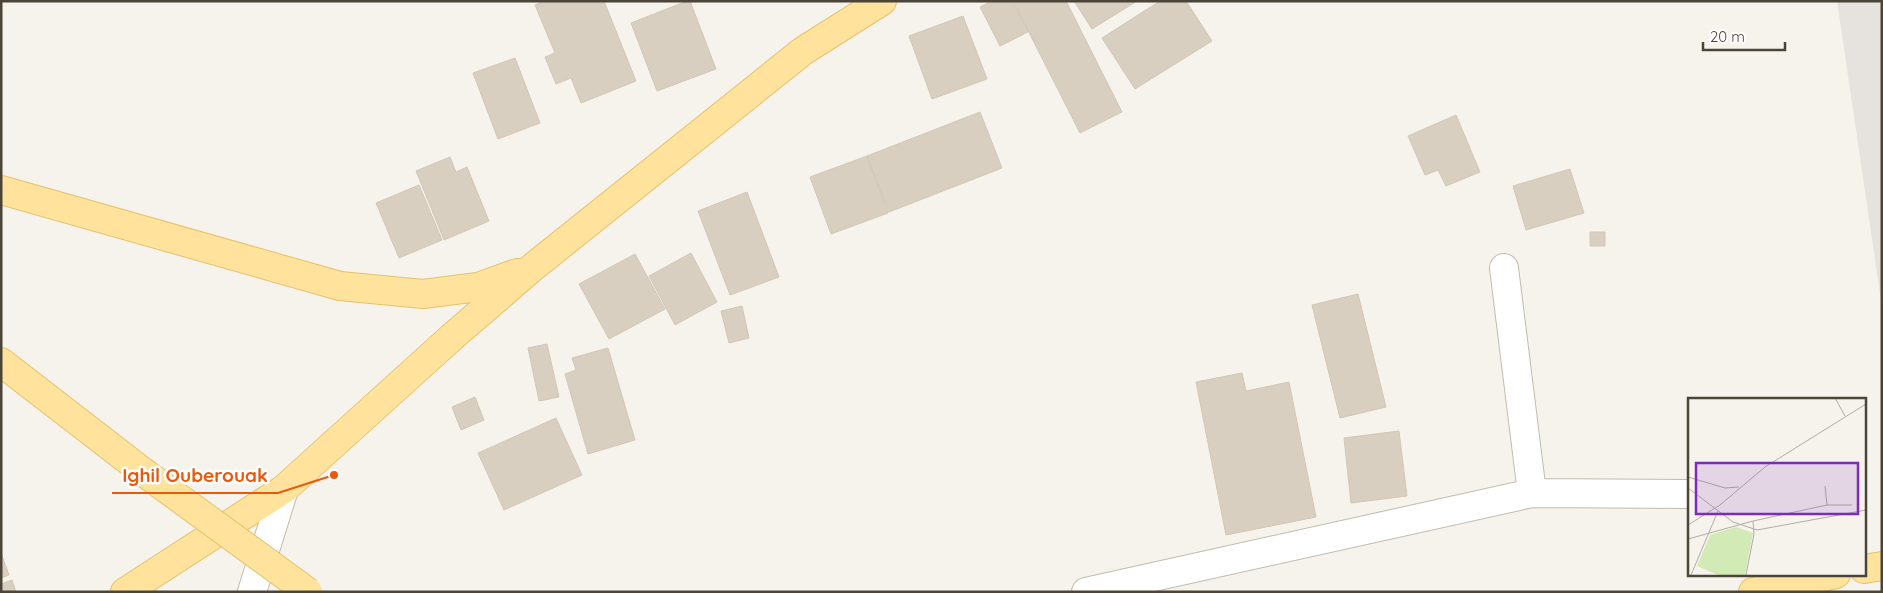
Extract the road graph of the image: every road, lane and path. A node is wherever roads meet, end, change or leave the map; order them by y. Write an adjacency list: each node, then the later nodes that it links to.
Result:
1 (882, 1): 3 (main road)
2 (1, 190): 3 (main road)
3 (533, 268): 6 (main road)
4 (1504, 268): 7 (street)
5 (1, 362): 14 (main road, bridge)
6 (284, 489): 12 (main road); 13 (street)
7 (1532, 493): 8 (street); 15 (street)
8 (1688, 494)
9 (1882, 566): 10 (main road)
10 (1866, 569)
11 (1827, 576): 16 (main road)
12 (125, 592)
13 (252, 592)
14 (308, 592)
15 (1086, 592)
16 (1753, 592)

